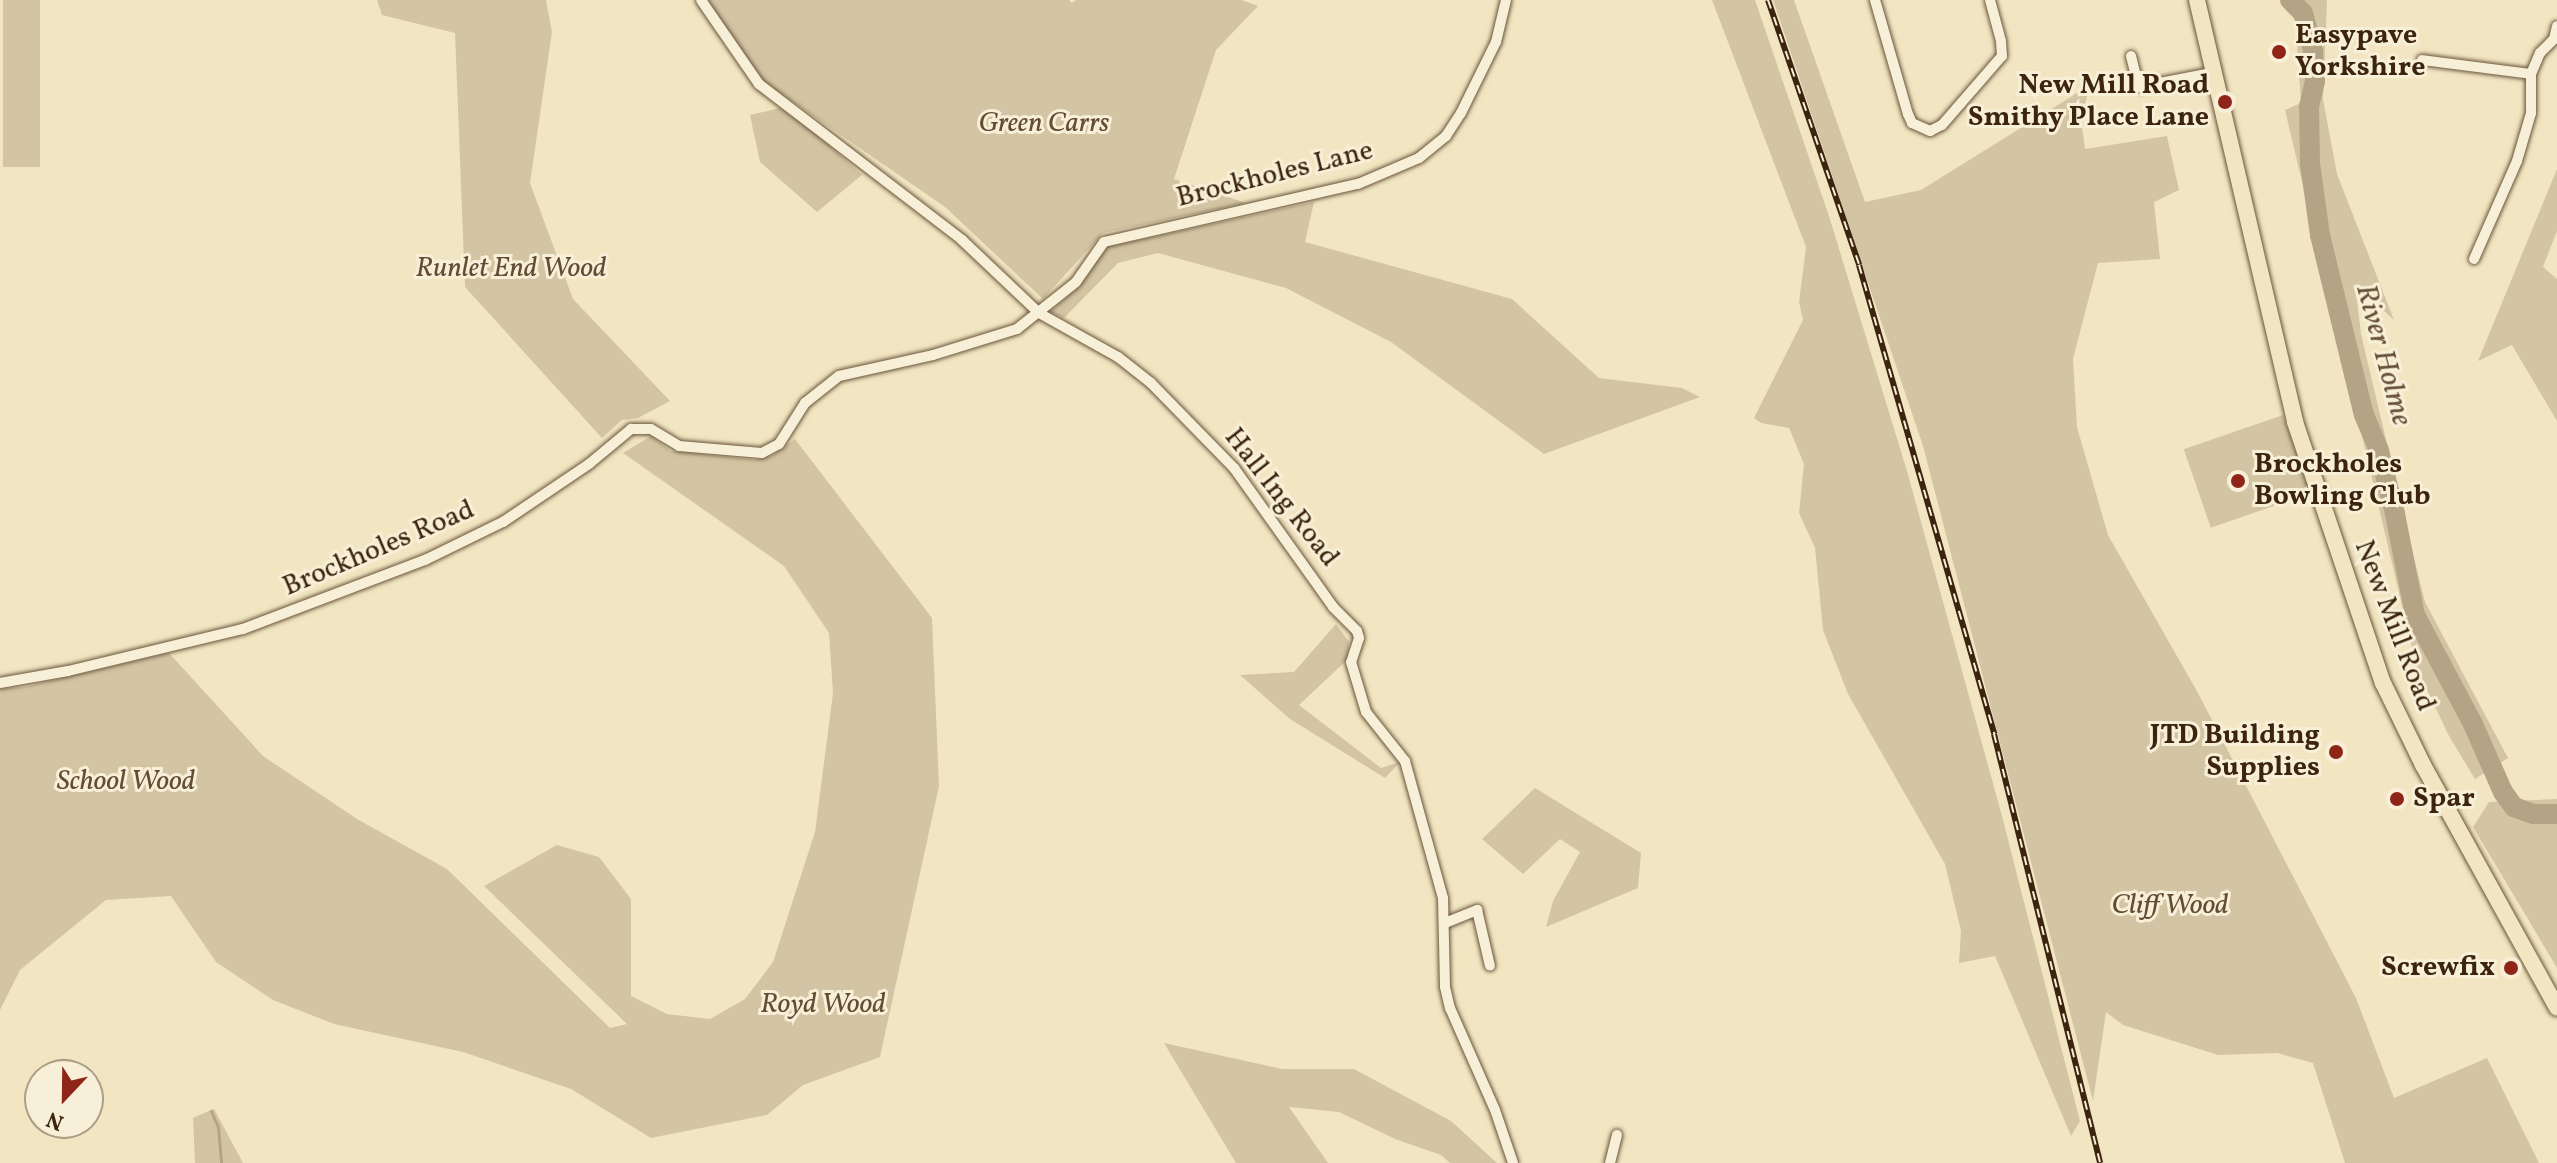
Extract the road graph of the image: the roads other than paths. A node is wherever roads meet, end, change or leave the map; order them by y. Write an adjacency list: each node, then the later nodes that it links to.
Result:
1 (701, 0): 13 (street, Hall Ing Road)
2 (1506, 0): 13 (street, Brockholes Lane)
3 (1875, 0): 4 (street)
4 (1990, 0)
5 (2197, 0): 10 (main road, New Mill Road)
6 (2557, 26): 7 (street)
7 (2556, 39): 11 (street)
8 (2131, 56): 10 (street)
9 (2422, 60): 11 (street)
10 (2212, 73): 17 (main road, New Mill Road)
11 (2531, 74): 12 (street)
12 (2474, 259)
13 (1039, 313): 14 (street, Brockholes Road); 15 (street, Hall Ing Road)
14 (0, 683)
15 (1445, 923): 16 (street); 19 (street, Hall Ing Road)
16 (1490, 966)
17 (2557, 1008)
18 (1617, 1135): 20 (street)
19 (1513, 1163)
20 (1610, 1163)

